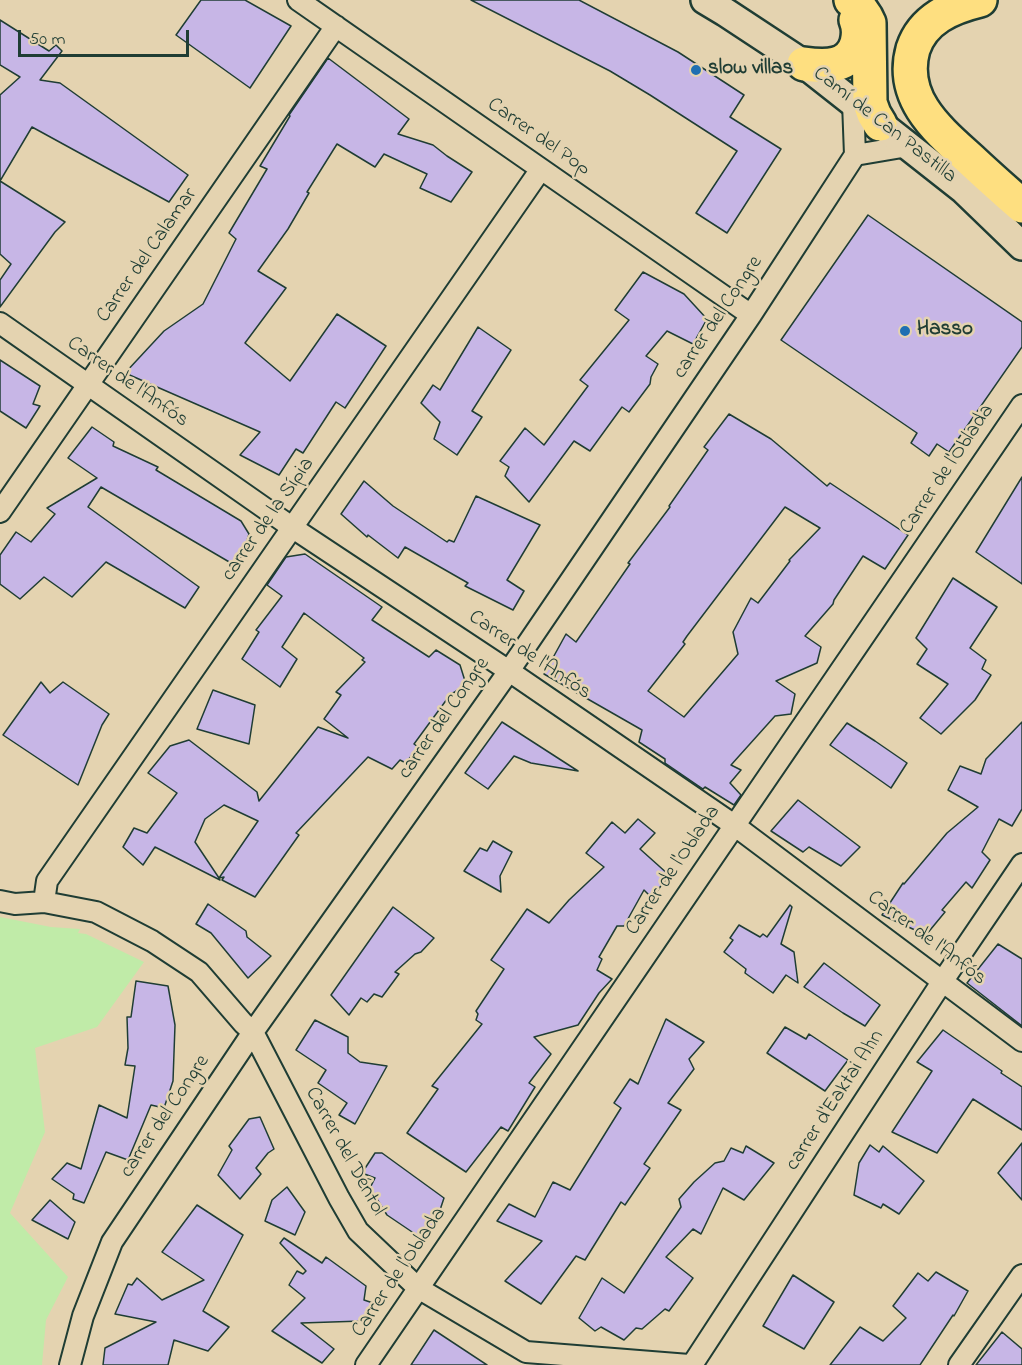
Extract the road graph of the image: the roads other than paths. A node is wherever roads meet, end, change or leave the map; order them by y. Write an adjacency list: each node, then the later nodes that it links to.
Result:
1 (298, 0): 6 (street, Carrer del Pop)
2 (705, 0): 7 (street, Camí de Can Pastilla)
3 (845, 0): 7 (highway)
4 (851, 0): 9 (highway)
5 (980, 0): 13 (highway)
6 (336, 26): 12 (street, Carrer del Pop); 17 (street, Carrer del Calamar)
7 (804, 64): 8 (street, Camí de Can Pastilla)
8 (853, 102): 9 (street, Camí de Can Pastilla); 11 (street)
9 (880, 124): 10 (street, Camí de Can Pastilla)
10 (908, 146): 11 (street); 14 (street, Camí de Can Pastilla)
11 (855, 155): 15 (street, carrer del Congre)
12 (541, 169): 15 (street, Carrer del Pop); 20 (street, carrer de la Sípia)
13 (1022, 206)
14 (1022, 246)
15 (752, 315): 21 (street, carrer del Congre)
16 (0, 323): 17 (street, Carrer de l'Anfós)
17 (88, 385): 19 (street, Carrer del Calamar); 20 (street, Carrer de l'Anfós)
18 (1022, 405): 22 (street, Carrer de l'Oblada)
19 (0, 512)
20 (293, 528): 21 (street, Carrer de l'Anfós); 25 (street, carrer de la Sípia)
21 (509, 671): 22 (street, Carrer de l'Anfós); 27 (street, carrer del Congre)
22 (734, 825): 26 (street, Carrer de l'Anfós); 30 (street, Carrer de l'Oblada)
23 (1022, 864): 26 (street, carrer d'Eaktai Ahn)
24 (0, 901): 25 (street, Carrer del Déntol)
25 (44, 902): 27 (street, Carrer del Déntol)
26 (942, 982): 28 (street, Carrer de l'Anfós); 33 (street, carrer d'Eaktai Ahn)
27 (253, 1032): 30 (street, Carrer del Déntol); 31 (street, carrer del Congre)
28 (1022, 1041)
29 (1022, 1275): 34 (street)
30 (418, 1288): 32 (street, Carrer de l'Oblada); 33 (street, Carrer del Déntol)
31 (70, 1365)
32 (366, 1365)
33 (691, 1365)
34 (959, 1365)

